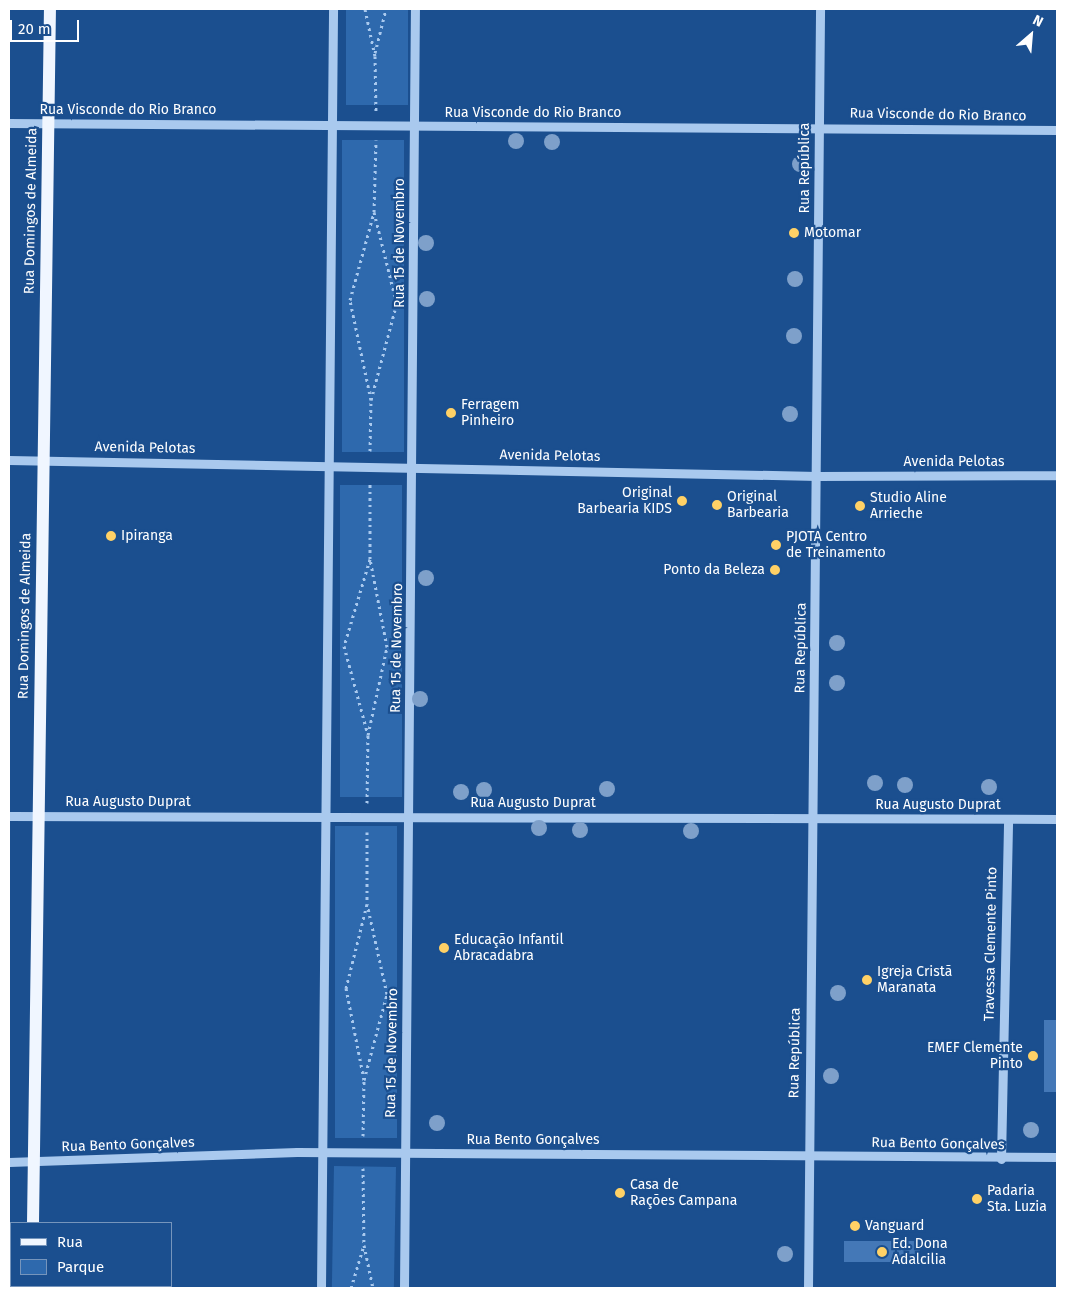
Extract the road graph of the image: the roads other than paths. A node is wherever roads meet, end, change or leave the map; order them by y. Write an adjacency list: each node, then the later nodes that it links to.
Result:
1 (50, 9): 6 (main road, Rua Domingos de Almeida)
2 (332, 9): 7 (street)
3 (415, 9): 8 (street, Rua 15 de Novembro)
4 (820, 9): 9 (street, Rua República)
5 (9, 123): 6 (street, Rua Visconde do Rio Branco)
6 (47, 124): 7 (street, Rua Visconde do Rio Branco); 12 (main road, Rua Domingos de Almeida)
7 (332, 126): 8 (street, Rua Visconde do Rio Branco); 13 (street)
8 (414, 126): 9 (street, Rua Visconde do Rio Branco); 14 (street, Rua 15 de Novembro)
9 (819, 128): 10 (street, Rua Visconde do Rio Branco); 16 (street, Rua República)
10 (1057, 130)
11 (9, 460): 12 (street, Avenida Pelotas)
12 (42, 460): 13 (street, Avenida Pelotas); 18 (main road, Rua Domingos de Almeida)
13 (329, 466): 14 (street, Avenida Pelotas); 19 (street)
14 (413, 467): 16 (street, Avenida Pelotas); 20 (street, Rua 15 de Novembro)
15 (1057, 475): 16 (street, Avenida Pelotas)
16 (817, 476): 21 (street, Rua República)
17 (9, 816): 18 (street, Rua Augusto Duprat)
18 (38, 816): 19 (street, Rua Augusto Duprat); 30 (main road, Rua Domingos de Almeida)
19 (326, 816): 20 (street, Rua Augusto Duprat); 24 (street)
20 (410, 816): 21 (street, Rua Augusto Duprat); 25 (street, Rua 15 de Novembro)
21 (812, 818): 22 (street, Rua Augusto Duprat); 26 (street, Rua República)
22 (1008, 819): 23 (street, Rua Augusto Duprat); 28 (street, Travessa Clemente Pinto)
23 (1057, 819)
24 (322, 1153): 25 (street, Rua Bento Gonçalves); 30 (street, Rua Bento Gonçalves); 32 (street)
25 (404, 1153): 26 (street, Rua Bento Gonçalves); 33 (street, Rua 15 de Novembro)
26 (808, 1156): 28 (street, Rua Bento Gonçalves); 34 (street, Rua República)
27 (1057, 1157): 28 (street, Rua Bento Gonçalves)
28 (1001, 1159)
29 (9, 1162): 30 (street, Rua Bento Gonçalves)
30 (33, 1162): 31 (main road, Rua Domingos de Almeida)
31 (33, 1222)
32 (322, 1288)
33 (404, 1288)
34 (808, 1288)

